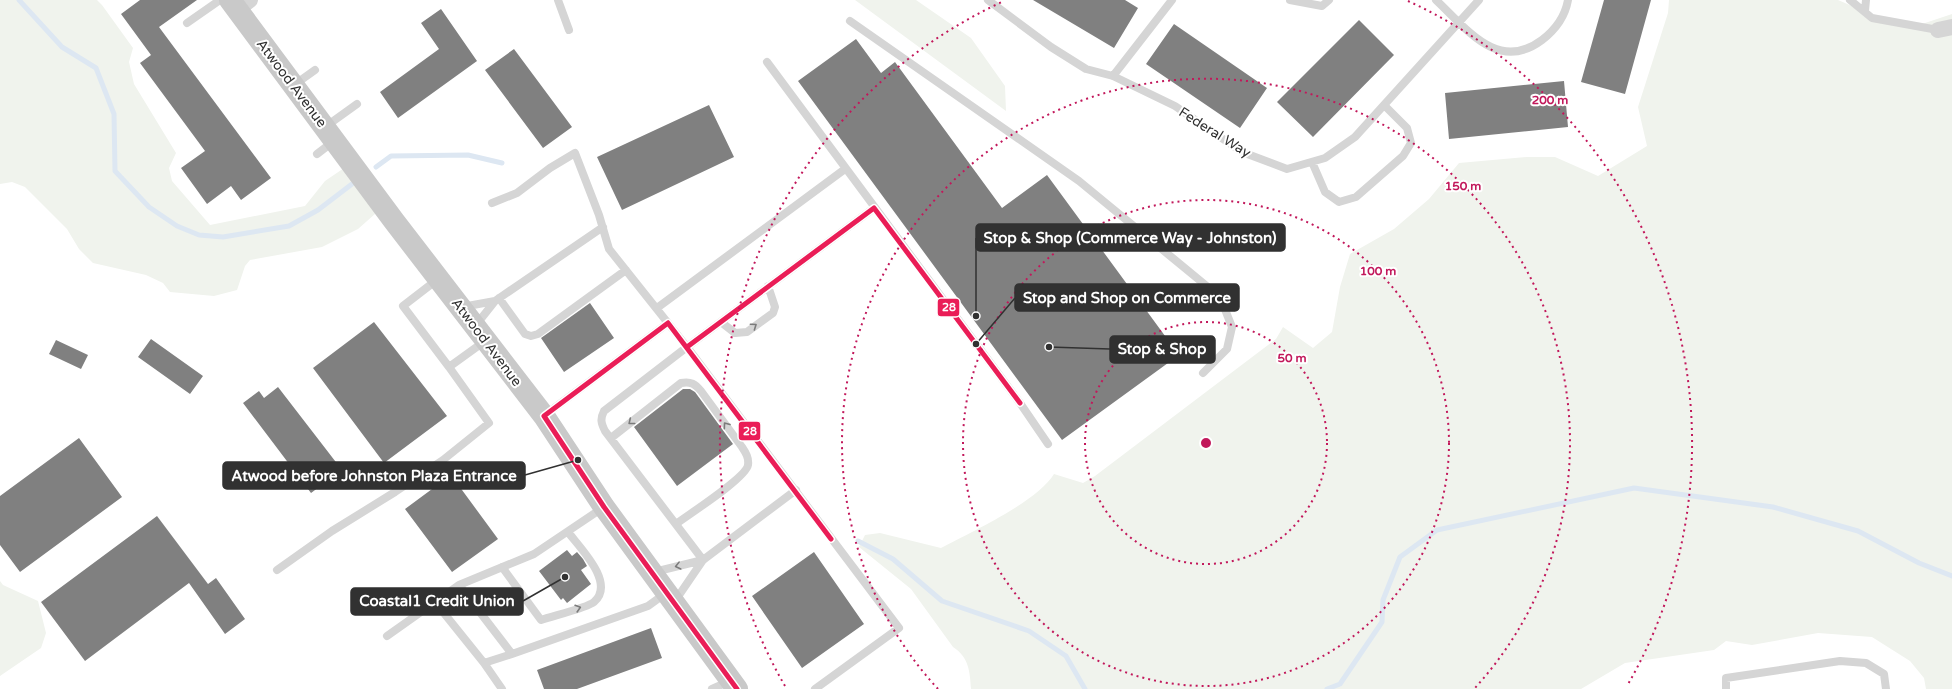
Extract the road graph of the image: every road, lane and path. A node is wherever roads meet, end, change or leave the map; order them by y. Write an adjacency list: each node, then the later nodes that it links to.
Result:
1 (558, 0): 17 (lane)
2 (988, 0): 20 (lane, Federal Way)
3 (1172, 0): 20 (lane)
4 (1290, 0): 5 (lane)
5 (1329, 0)
6 (1436, 0): 14 (lane)
7 (1479, 0): 14 (lane, Federal Way)
8 (1568, 0): 14 (lane)
9 (1850, 0): 12 (lane)
10 (1866, 0): 12 (lane)
11 (234, 2): 15 (lane); 21 (main road, Atwood Avenue)
12 (1864, 11): 16 (lane)
13 (850, 21): 42 (lane)
14 (1459, 22): 23 (lane, Federal Way)
15 (187, 23)
16 (1945, 28)
17 (568, 30)
18 (767, 62): 27 (lane)
19 (315, 70): 21 (lane)
20 (1113, 76): 26 (lane, Federal Way)
21 (294, 86): 24 (main road, Atwood Avenue)
22 (357, 104): 24 (lane)
23 (1384, 105): 26 (lane, Federal Way); 26 (lane)
24 (329, 134): 25 (lane); 32 (main road, Atwood Avenue)
25 (317, 154)
26 (1312, 162)
27 (845, 169): 29 (lane); 36 (lane)
28 (492, 203): 30 (lane)
29 (874, 208): 33 (lane); 45 (lane)
30 (603, 227): 31 (lane); 34 (lane)
31 (626, 270): 34 (lane); 36 (lane)
32 (439, 279): 35 (main road, Atwood Avenue); 41 (lane)
33 (768, 286): 37 (lane); 37 (lane, one-way to 33)
34 (497, 300): 35 (lane); 39 (lane)
35 (461, 307): 39 (main road, Atwood Avenue)
36 (657, 308): 38 (lane)
37 (721, 322): 40 (lane)
38 (668, 323): 40 (lane); 43 (lane)
39 (480, 333): 41 (lane); 43 (main road, Atwood Avenue)
40 (687, 347): 44 (lane); 46 (lane)
41 (449, 367): 52 (lane)
42 (1203, 373)
43 (544, 416): 47 (main road, Atwood Avenue)
44 (611, 438): 48 (lane); 48 (lane, one-way to 44)
45 (1048, 444)
46 (796, 490): 50 (lane); 62 (lane)
47 (604, 507): 49 (lane); 53 (main road, Atwood Avenue)
48 (676, 524): 50 (lane)
49 (568, 532): 51 (lane); 51 (lane, one-way to 49)
50 (703, 560): 53 (lane, one-way to 53); 55 (lane)
51 (502, 567): 54 (lane)
52 (278, 570)
53 (652, 572): 55 (main road, Atwood Avenue)
54 (459, 585): 56 (lane); 58 (lane)
55 (670, 598): 58 (lane); 60 (main road, Atwood Avenue)
56 (435, 602): 57 (lane); 59 (lane)
57 (387, 636)
58 (512, 654): 59 (lane)
59 (484, 663): 61 (lane)
60 (727, 686)
61 (502, 689)
62 (815, 689)
63 (1726, 689): 64 (lane)
64 (1886, 689)

